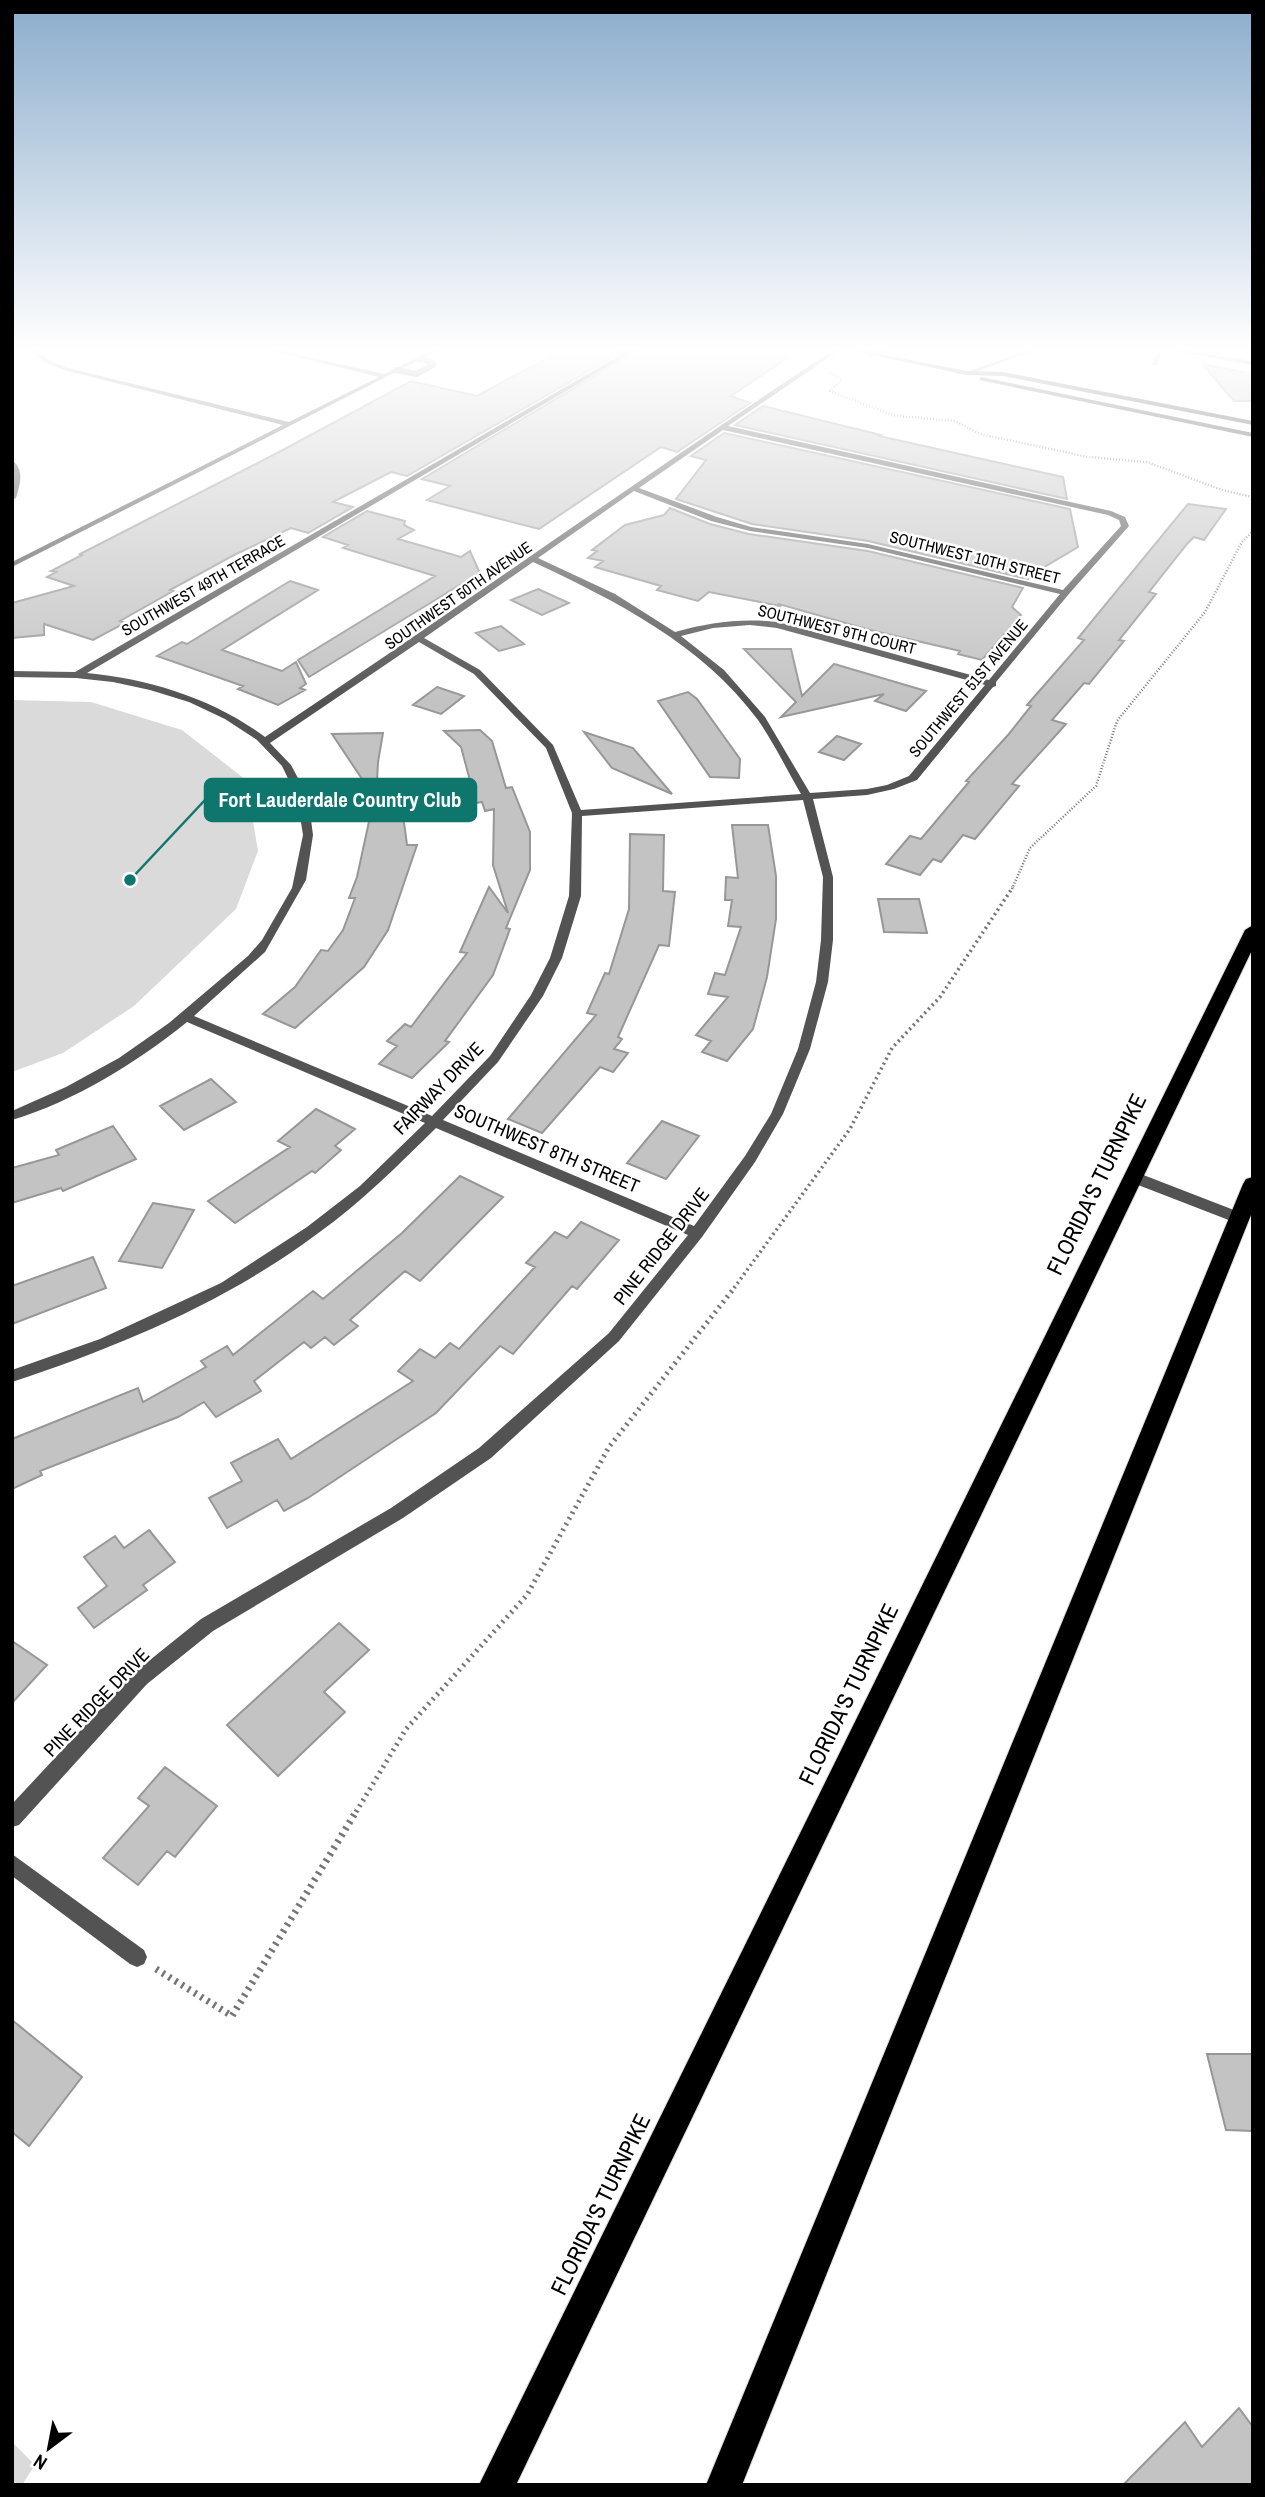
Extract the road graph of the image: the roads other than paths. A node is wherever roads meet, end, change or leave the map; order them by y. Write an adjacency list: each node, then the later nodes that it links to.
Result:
1 (14, 467): 7 (street)
2 (205, 467): 9 (street)
3 (434, 467): 14 (street, SOUTHWEST 49TH TERRACE)
4 (666, 467): 6 (street, SOUTHWEST 50TH AVENUE)
5 (903, 467): 10 (street, SOUTHWEST 51ST AVENUE)
6 (635, 489): 8 (street, SOUTHWEST 50TH AVENUE); 10 (street, SOUTHWEST 10TH STREET)
7 (12, 498)
8 (533, 559): 11 (street, PINE RIDGE DRIVE); 12 (street, SOUTHWEST 50TH AVENUE)
9 (12, 565)
10 (1065, 593): 15 (street, SOUTHWEST 51ST AVENUE)
11 (674, 635): 15 (street, SOUTHWEST 9TH COURT); 17 (street, PINE RIDGE DRIVE)
12 (420, 639): 16 (street, SOUTHWEST 50TH AVENUE); 18 (street, FAIRWAY DRIVE)
13 (12, 674): 14 (street)
14 (77, 675): 16 (street)
15 (993, 684): 17 (street, SOUTHWEST 51ST AVENUE)
16 (266, 741): 20 (street)
17 (807, 796): 18 (street, SOUTHWEST 51ST AVENUE); 26 (street, PINE RIDGE DRIVE)
18 (577, 813): 22 (street, FAIRWAY DRIVE)
19 (1253, 930): 23 (highway, FLORIDA'S TURNPIKE)
20 (187, 1017): 21 (street); 22 (street, SOUTHWEST 8TH STREET)
21 (12, 1116)
22 (435, 1121): 26 (street, SOUTHWEST 8TH STREET); 27 (street, FAIRWAY DRIVE)
23 (1133, 1177): 25 (lane); 31 (highway, FLORIDA'S TURNPIKE)
24 (1253, 1184): 25 (highway)
25 (1239, 1218): 32 (highway)
26 (697, 1233): 28 (street, PINE RIDGE DRIVE)
27 (12, 1376)
28 (12, 1818)
29 (12, 1864): 30 (street)
30 (137, 1957)
31 (497, 2485)
32 (724, 2485)

